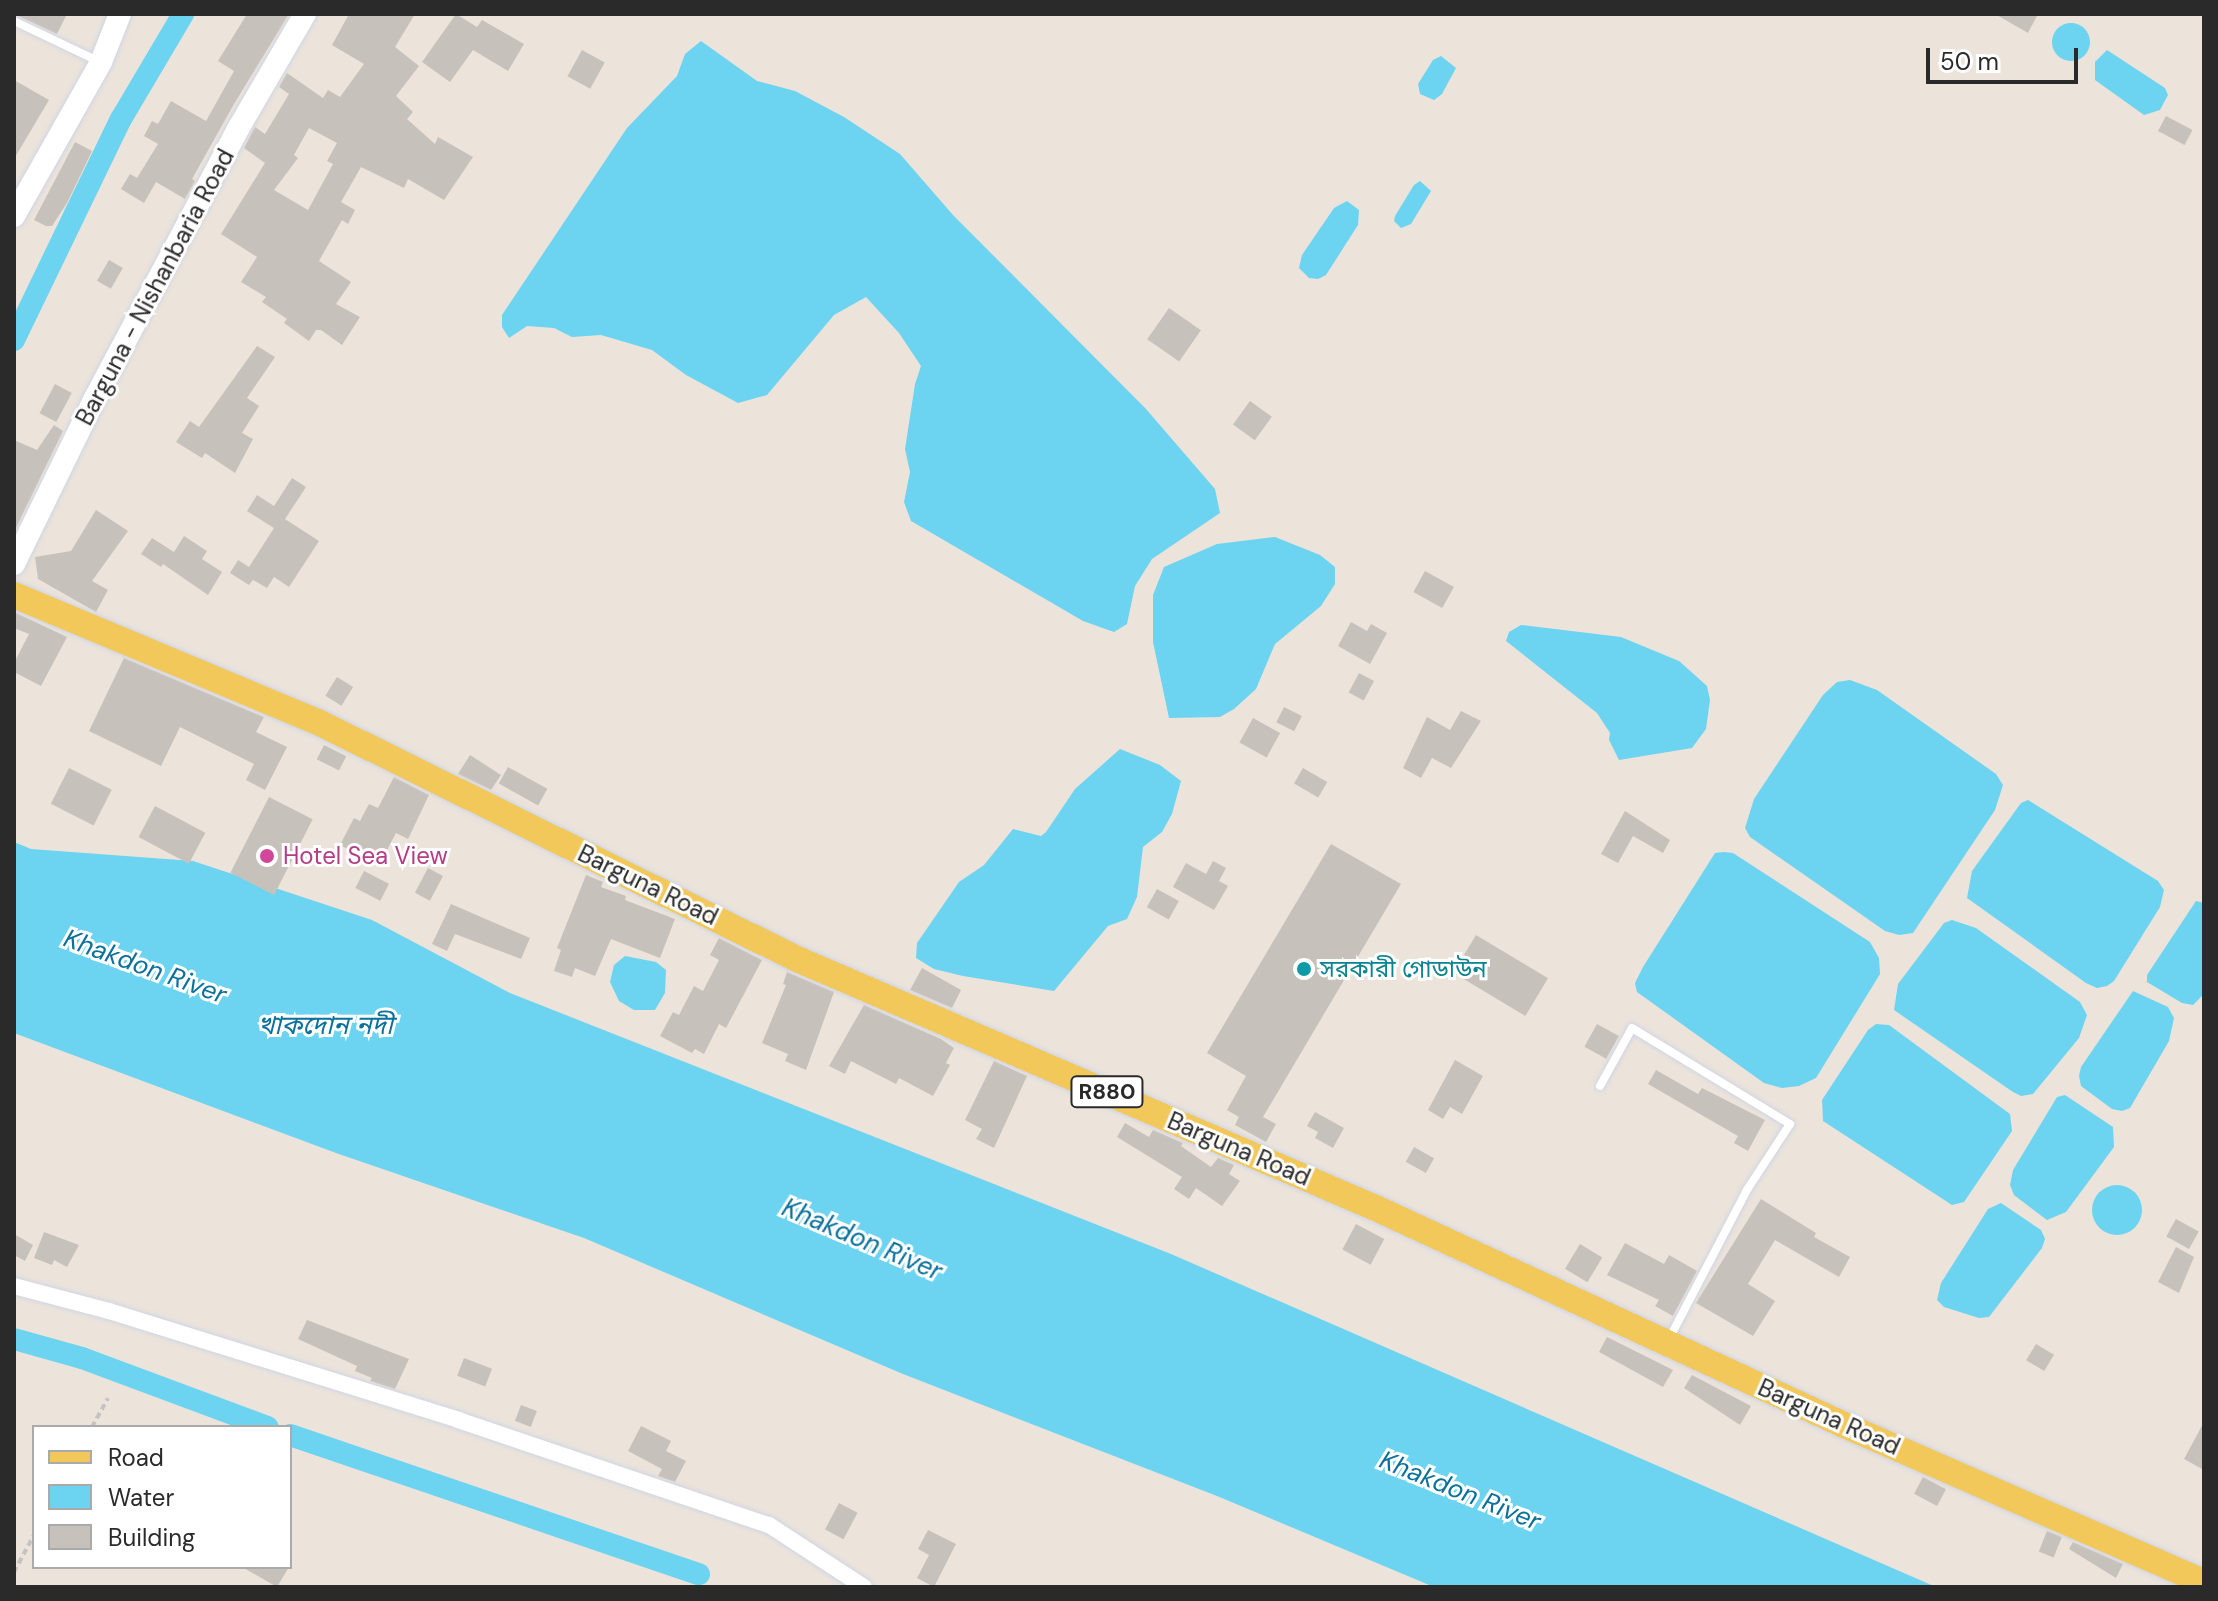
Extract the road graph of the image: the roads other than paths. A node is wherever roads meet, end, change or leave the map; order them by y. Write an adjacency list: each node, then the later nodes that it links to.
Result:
1 (120, 14): 4 (street)
2 (305, 14): 6 (street, Barguna - Nishanbaria Road)
3 (14, 21): 4 (lane)
4 (101, 62): 5 (street)
5 (14, 216)
6 (14, 564)
7 (14, 595): 10 (main road, Barguna Road / R880)
8 (1600, 1086): 10 (lane)
9 (14, 1286): 12 (street)
10 (1667, 1343): 11 (main road, Barguna Road / R880)
11 (2204, 1582)
12 (864, 1587)

